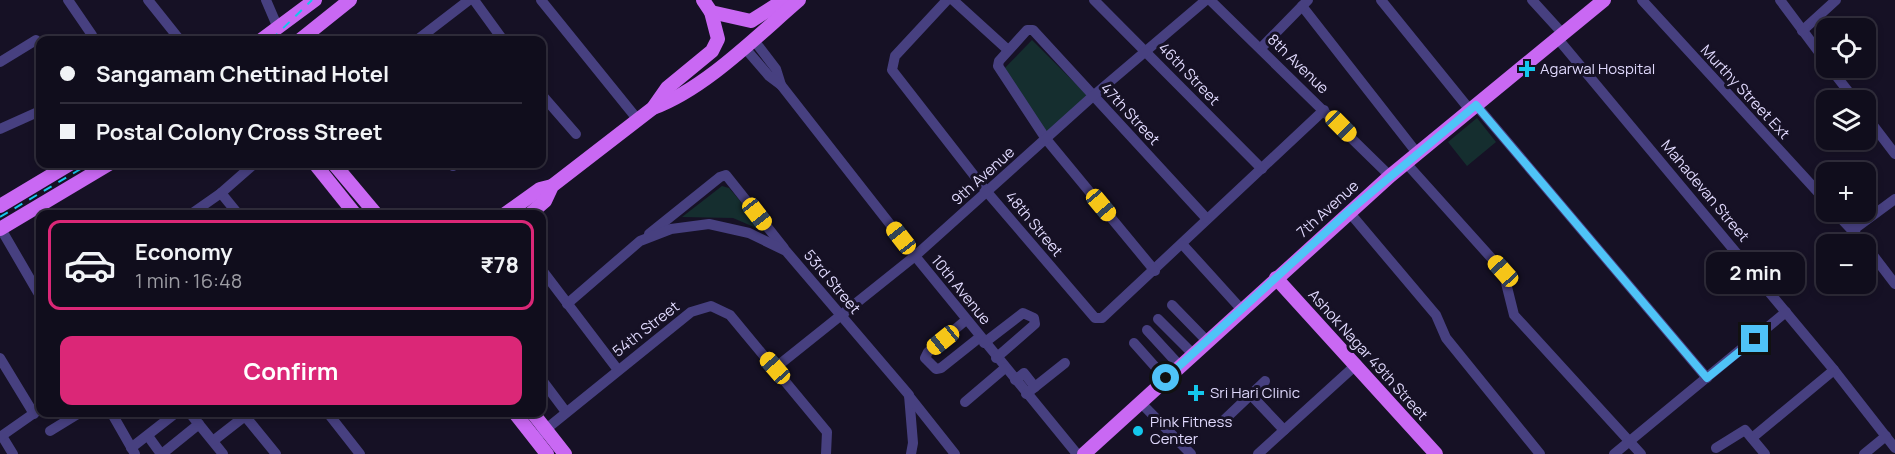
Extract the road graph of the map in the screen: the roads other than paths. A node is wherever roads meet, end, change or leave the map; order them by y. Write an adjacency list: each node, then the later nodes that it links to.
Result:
1 (68, 0): 25 (street)
2 (147, 0): 26 (street)
3 (266, 0): 23 (street)
4 (315, 0): 23 (main road)
5 (350, 0): 28 (main road)
6 (469, 0): 29 (street)
7 (474, 0): 30 (street)
8 (541, 0): 47 (street)
9 (784, 0): 22 (main road)
10 (799, 0): 33 (main road)
11 (947, 0): 66 (street, 48th Street)
12 (953, 0): 36 (street)
13 (1095, 0): 37 (street, 46th Street)
14 (1208, 0): 34 (street, 8th Avenue); 37 (street, 9th Avenue)
15 (1381, 0): 43 (street)
16 (1532, 0): 31 (street, Mahadevan Street)
17 (1604, 0): 31 (main road, 7th Avenue)
18 (1642, 0): 65 (street, Murthy Street Ext)
19 (1780, 0): 24 (street)
20 (1836, 0): 24 (street)
21 (1305, 3): 34 (street); 52 (street)
22 (707, 6): 44 (main road)
23 (278, 28): 27 (main road)
24 (1802, 31): 35 (street)
25 (92, 35)
26 (177, 36)
27 (267, 36)
28 (305, 36)
29 (422, 36)
30 (500, 36)
31 (1560, 36): 43 (main road, 7th Avenue); 95 (street, Mahadevan Street)
32 (36, 40): 38 (street)
33 (748, 43): 44 (main road); 85 (street, 10th Avenue)
34 (1260, 48): 45 (street, 8th Avenue)
35 (1816, 49)
36 (1008, 50): 41 (street, 47th Street); 51 (street)
37 (1147, 52): 41 (street, 9th Avenue); 60 (street, 46th Street)
38 (0, 62)
39 (1838, 78): 40 (street)
40 (1847, 90)
41 (1093, 96): 51 (street, 9th Avenue); 77 (street, 47th Street)
42 (546, 100): 50 (street)
43 (1473, 107): 52 (main road, 7th Avenue); 114 (street)
44 (653, 108): 47 (main road)
45 (1324, 110): 60 (street); 61 (street, 8th Avenue)
46 (36, 113): 48 (street)
47 (638, 120): 64 (main road)
48 (0, 129)
49 (1876, 129): 53 (street)
50 (576, 134)
51 (1046, 139): 66 (street, 9th Avenue); 87 (street)
52 (1417, 153): 54 (main road, 7th Avenue)
53 (1895, 154)
54 (1406, 163): 61 (main road, 7th Avenue); 144 (street)
55 (63, 168): 69 (main road)
56 (103, 168): 79 (main road)
57 (249, 168): 67 (street)
58 (318, 168): 63 (main road)
59 (337, 168): 62 (main road)
60 (1262, 169): 77 (street)
61 (1390, 176): 76 (main road, 7th Avenue)
62 (344, 177): 63 (main road); 73 (main road)
63 (331, 186): 72 (main road)
64 (552, 186): 74 (main road); 75 (main road)
65 (1816, 190)
66 (987, 192): 85 (street, 9th Avenue); 87 (street, 48th Street)
67 (221, 193): 70 (street); 71 (street)
68 (1895, 199): 80 (street)
69 (0, 206)
70 (197, 210)
71 (235, 210)
72 (352, 210)
73 (373, 210)
74 (511, 210)
75 (535, 210)
76 (1348, 212): 89 (main road, 7th Avenue); 163 (street)
77 (1208, 219): 83 (street)
78 (1845, 222): 80 (street)
79 (1, 229): 91 (street)
80 (1853, 230): 81 (street)
81 (1856, 234)
82 (640, 241): 84 (street, 53rd Street); 84 (street); 92 (street, 53rd Street)
83 (1183, 245): 87 (street); 94 (street)
84 (786, 251): 96 (street, 53rd Street)
85 (915, 256): 96 (street, 9th Avenue); 98 (street, 10th Avenue)
86 (1876, 258): 90 (street)
87 (1155, 271)
88 (546, 275): 92 (street)
89 (1276, 278): 94 (main road, 7th Avenue); 107 (main road, Ashok Nagar 49th Street)
90 (1895, 284)
91 (36, 289)
92 (567, 304): 111 (street)
93 (1172, 305): 101 (street)
94 (1242, 310): 101 (main road, 7th Avenue)
95 (1786, 312): 112 (street, Mahadevan Street); 114 (street)
96 (839, 315): 109 (street, 9th Avenue); 119 (street, 53rd Street)
97 (1158, 319): 103 (street)
98 (962, 324): 100 (street, 10th Avenue); 100 (street)
99 (1147, 330): 108 (street)
100 (979, 341): 105 (street, 10th Avenue); 105 (street)
101 (1208, 342): 103 (main road, 7th Avenue)
102 (1134, 343): 113 (street)
103 (1193, 354): 108 (main road, 7th Avenue)
104 (0, 358): 122 (street)
105 (996, 358): 110 (street, 10th Avenue)
106 (1065, 363): 117 (street)
107 (1357, 364): 136 (street); 162 (main road, Ashok Nagar 49th Street)
108 (1180, 366): 113 (main road, 7th Avenue)
109 (775, 368): 111 (street, 54th Street); 156 (street, 54th Street)
110 (1005, 368): 117 (street, 10th Avenue); 120 (street)
111 (618, 370): 123 (street, 54th Street)
112 (1834, 370): 139 (street); 142 (street, Mahadevan Street)
113 (1166, 378): 121 (main road, 7th Avenue)
114 (1707, 378): 144 (street)
115 (1265, 381): 118 (street)
116 (546, 385): 123 (street)
117 (1031, 390): 159 (street, 10th Avenue)
118 (1250, 394): 134 (street); 136 (street)
119 (909, 395): 157 (street); 158 (street, 53rd Street)
120 (965, 402)
121 (1141, 403): 148 (street); 160 (main road, 7th Avenue)
122 (36, 411)
123 (566, 412): 138 (street, 54th Street)
124 (36, 413): 140 (street)
125 (73, 417): 137 (street)
126 (114, 417): 147 (street)
127 (171, 417): 141 (street)
128 (193, 417): 135 (street)
129 (245, 417): 143 (street)
130 (247, 417): 152 (street)
131 (331, 417): 153 (street)
132 (520, 417): 138 (main road)
133 (534, 417): 138 (main road)
134 (1225, 419)
135 (199, 424): 143 (street); 150 (street)
136 (1284, 430): 161 (street)
137 (50, 432)
138 (540, 434): 154 (main road); 155 (main road)
139 (1748, 434): 145 (street); 166 (street)
140 (1, 436): 149 (street)
141 (148, 436): 147 (street); 150 (street)
142 (1886, 436): 146 (street, Mahadevan Street); 167 (street)
143 (213, 441): 151 (street)
144 (1630, 442): 164 (street); 165 (street)
145 (1716, 448)
146 (1895, 448)
147 (133, 451)
148 (1185, 452)
149 (13, 454)
150 (162, 454)
151 (223, 454)
152 (276, 454)
153 (360, 454)
154 (547, 454)
155 (565, 454)
156 (826, 454)
157 (911, 454)
158 (956, 454)
159 (1077, 454)
160 (1084, 454)
161 (1258, 454)
162 (1436, 454)
163 (1540, 454)
164 (1614, 454)
165 (1641, 454)
166 (1765, 454)
167 (1864, 454)

